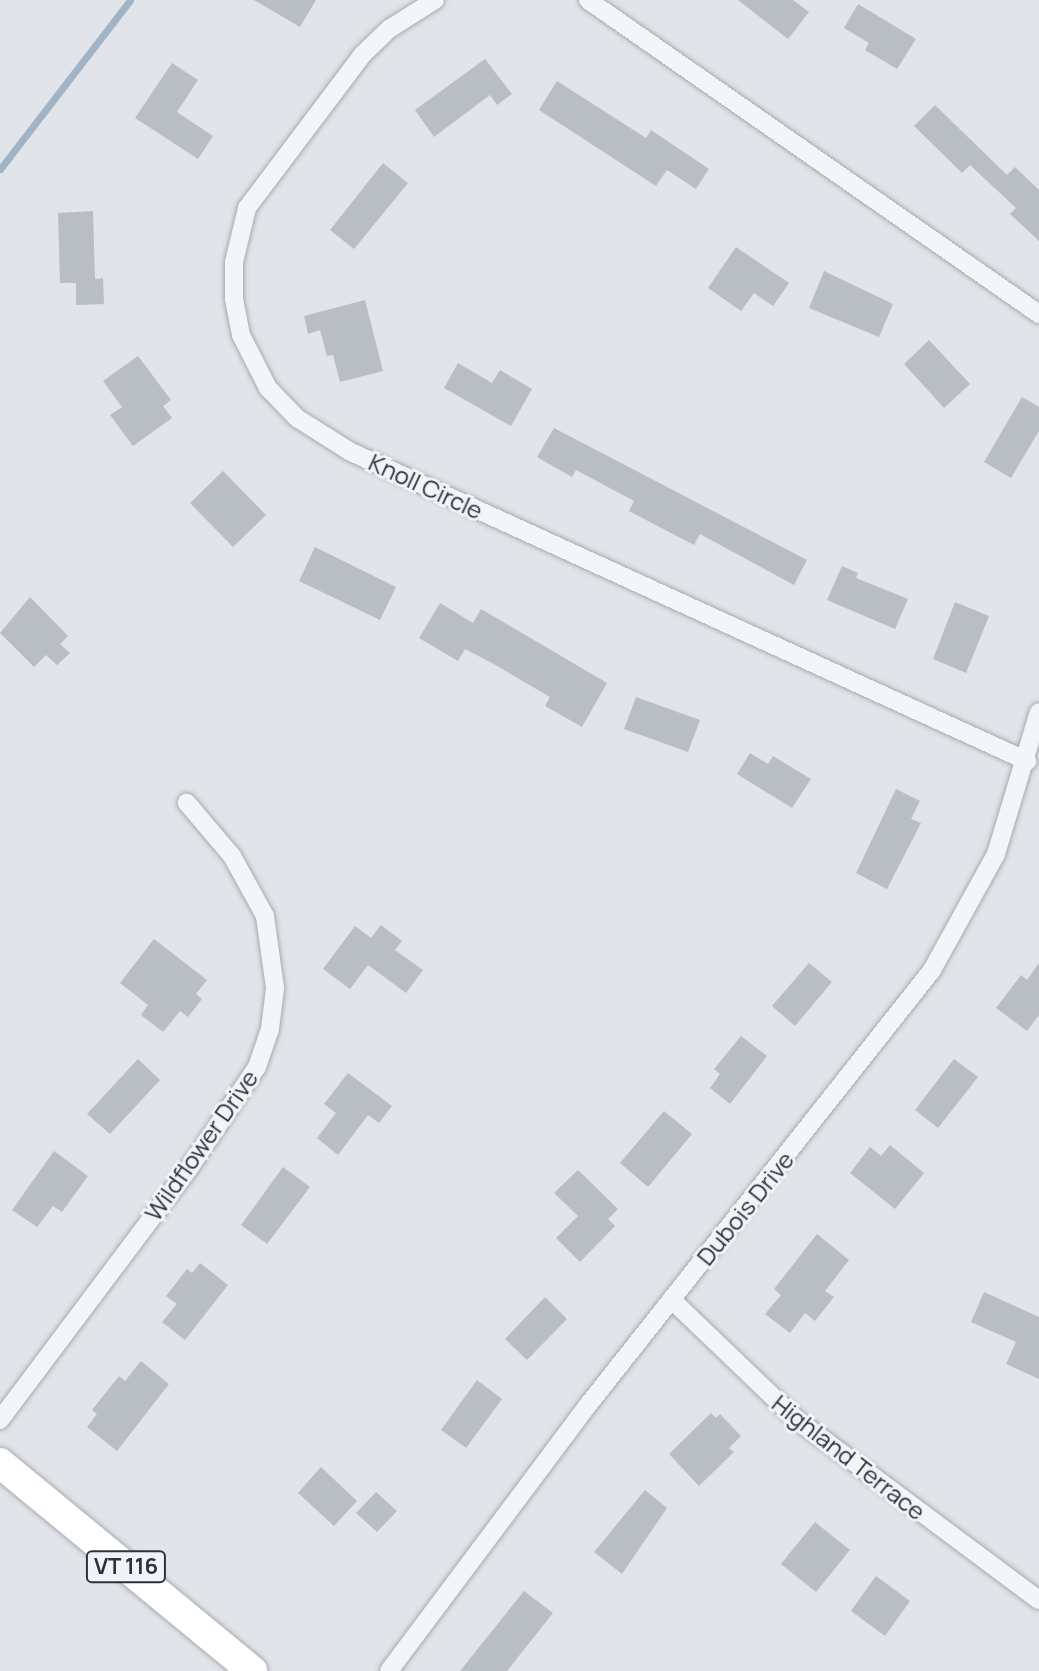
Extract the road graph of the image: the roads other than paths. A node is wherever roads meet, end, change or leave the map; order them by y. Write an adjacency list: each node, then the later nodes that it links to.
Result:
1 (435, 0): 5 (street, Knoll Circle)
2 (588, 0): 3 (street)
3 (1039, 314)
4 (1039, 712): 5 (street, Dubois Drive)
5 (1027, 761): 7 (street, Dubois Drive)
6 (187, 803): 8 (street, Wildflower Drive)
7 (672, 1300): 10 (street, Highland Terrace); 12 (street, Dubois Drive)
8 (0, 1420)
9 (0, 1463): 11 (main road, VT 116)
10 (1039, 1600)
11 (252, 1671)
12 (389, 1671)

